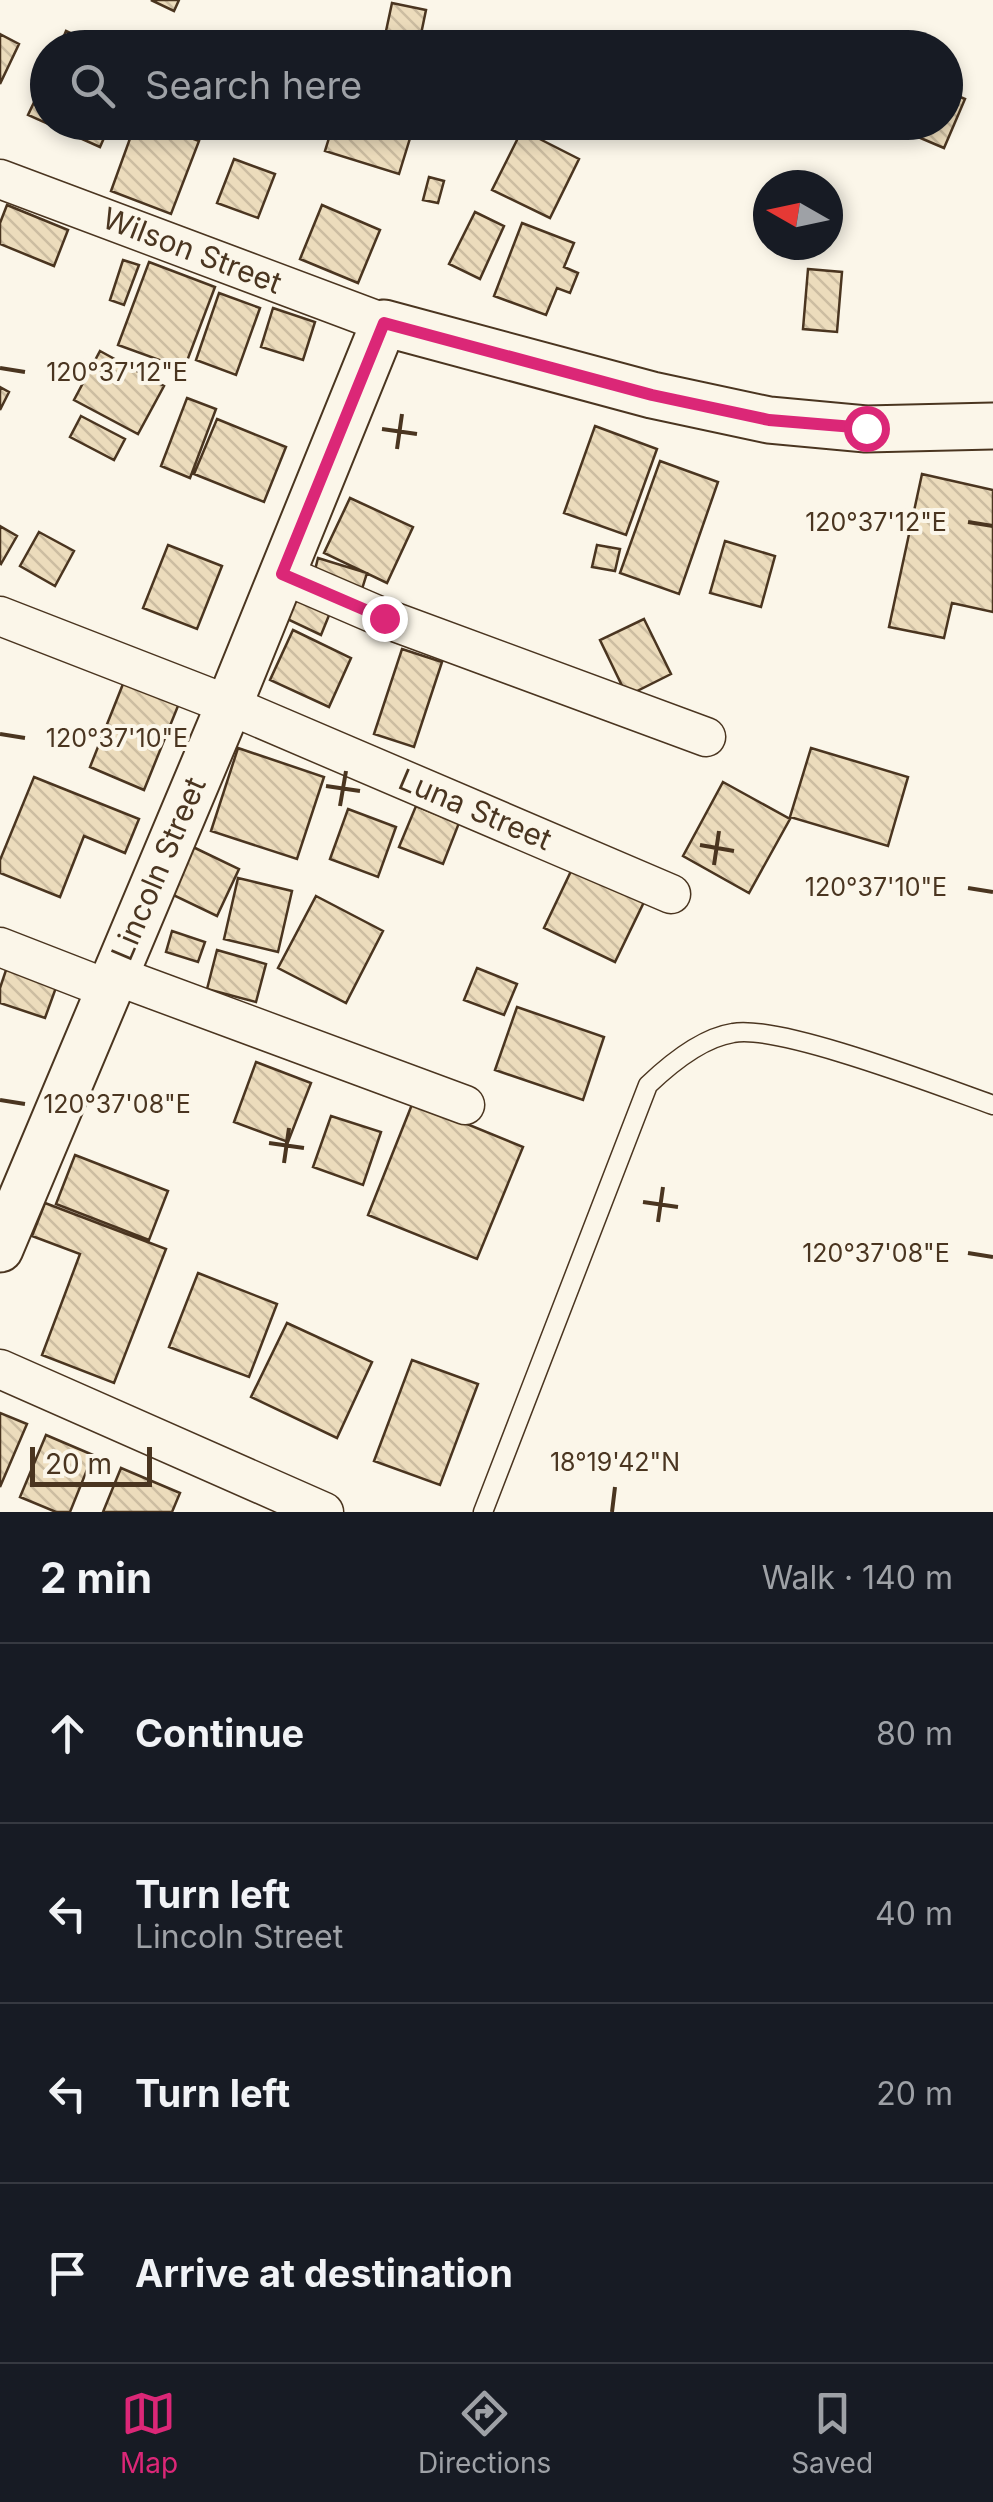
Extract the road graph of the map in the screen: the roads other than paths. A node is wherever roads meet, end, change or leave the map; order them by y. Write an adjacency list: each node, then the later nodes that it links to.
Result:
1 (0, 178): 2 (street, Wilson Street)
2 (384, 323): 3 (street); 4 (street, Lincoln Street)
3 (993, 426)
4 (282, 574): 6 (street, Lincoln Street); 7 (street)
5 (0, 616): 6 (street, Luna Street)
6 (229, 705): 8 (street, Luna Street); 10 (street, Lincoln Street)
7 (706, 737)
8 (671, 894)
9 (0, 947): 10 (street)
10 (111, 982): 11 (street); 13 (street, Lincoln Street)
11 (464, 1105)
12 (993, 1105): 16 (lane)
13 (0, 1249)
14 (0, 1370): 15 (street)
15 (324, 1512)
16 (483, 1512)

